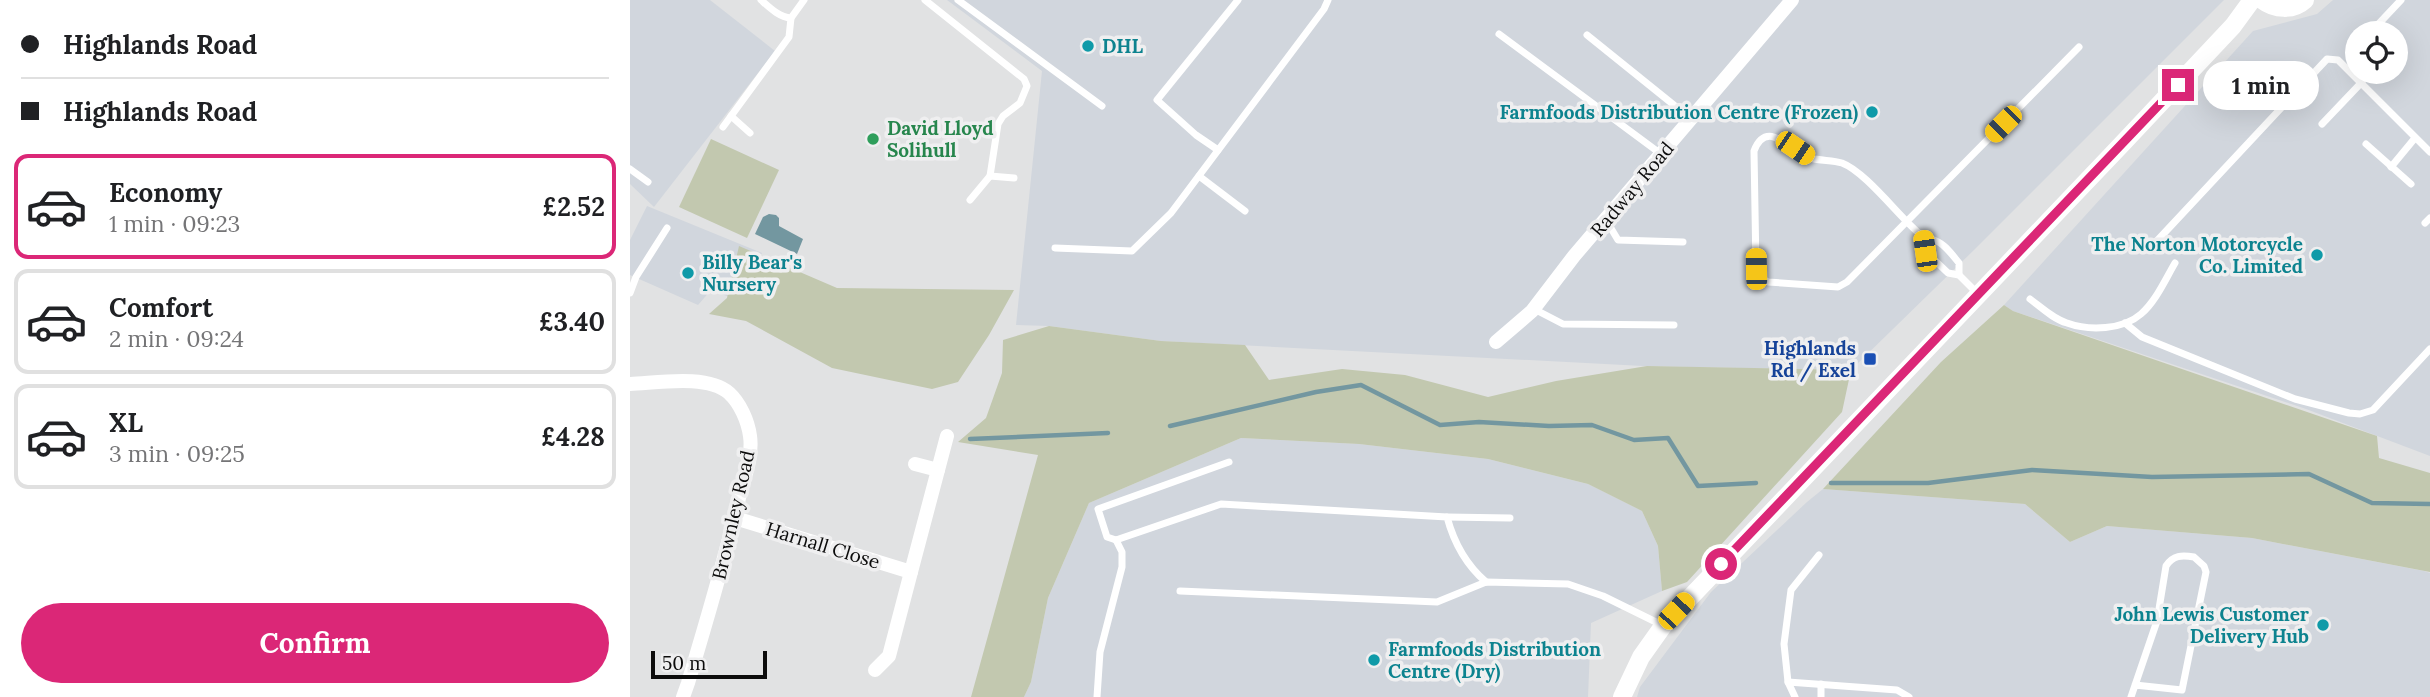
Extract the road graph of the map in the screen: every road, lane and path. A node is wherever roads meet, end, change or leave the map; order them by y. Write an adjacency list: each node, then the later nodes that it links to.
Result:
1 (761, 0): 12 (lane)
2 (804, 0): 12 (lane)
3 (925, 0): 33 (lane)
4 (958, 0): 20 (lane)
5 (1238, 0): 28 (lane)
6 (1328, 0): 28 (lane)
7 (1792, 0): 22 (street, Radway Road)
8 (2252, 0): 50 (street)
9 (2262, 0): 10 (street)
10 (2305, 0)
11 (2401, 0): 13 (lane)
12 (791, 18): 21 (lane)
13 (2381, 21)
14 (1499, 34): 30 (lane)
15 (1587, 35): 22 (lane)
16 (2079, 47): 41 (lane)
17 (2345, 66): 45 (lane)
18 (2360, 84): 23 (lane)
19 (2364, 84): 26 (lane)
20 (1102, 106)
21 (731, 116): 24 (lane); 25 (lane)
22 (1691, 119): 30 (street, Radway Road)
23 (2322, 124)
24 (723, 127)
25 (750, 133)
26 (2415, 138): 29 (lane); 31 (lane)
27 (2366, 144): 31 (lane)
28 (1218, 150): 34 (lane)
29 (2430, 152)
30 (1661, 155): 40 (street, Radway Road)
31 (2391, 167): 37 (lane)
32 (630, 169): 36 (lane)
33 (990, 176): 35 (lane); 38 (lane)
34 (1199, 176): 39 (lane); 46 (lane)
35 (1014, 178)
36 (648, 182)
37 (2411, 184)
38 (970, 200)
39 (1245, 211)
40 (1606, 220): 44 (lane); 52 (street, Radway Road)
41 (1908, 221): 41 (lane); 43 (lane)
42 (667, 228): 49 (lane)
43 (1923, 237): 48 (lane); 48 (lane)
44 (1683, 242)
45 (2154, 244)
46 (1055, 248)
47 (2175, 263): 53 (lane)
48 (1959, 275): 50 (lane)
49 (630, 293)
50 (1979, 295): 70 (street)
51 (2029, 299): 53 (lane)
52 (1534, 309): 54 (lane); 55 (street, Radway Road)
53 (2125, 323): 56 (lane)
54 (1674, 325)
55 (1496, 342)
56 (2430, 349)
57 (630, 384): 63 (street, Brownley Road)
58 (947, 436): 61 (street)
59 (1229, 462): 65 (lane)
60 (915, 464): 61 (street)
61 (938, 471): 67 (street)
62 (1447, 517): 64 (lane); 65 (lane); 68 (lane)
63 (735, 518): 67 (street, Harnall Close); 75 (street, Brownley Road)
64 (1510, 518)
65 (1116, 540): 76 (lane)
66 (1819, 555): 72 (lane)
67 (911, 572): 71 (street)
68 (1486, 582): 69 (lane); 70 (lane)
69 (1180, 591)
70 (1663, 626): 77 (street)
71 (875, 670)
72 (1788, 682): 73 (lane); 78 (lane)
73 (1821, 684): 79 (lane); 80 (lane)
74 (2135, 685): 74 (lane); 81 (lane)
75 (682, 697)
76 (1097, 697)
77 (1622, 697)
78 (1795, 697)
79 (1821, 697)
80 (1909, 697)
81 (2131, 697)

